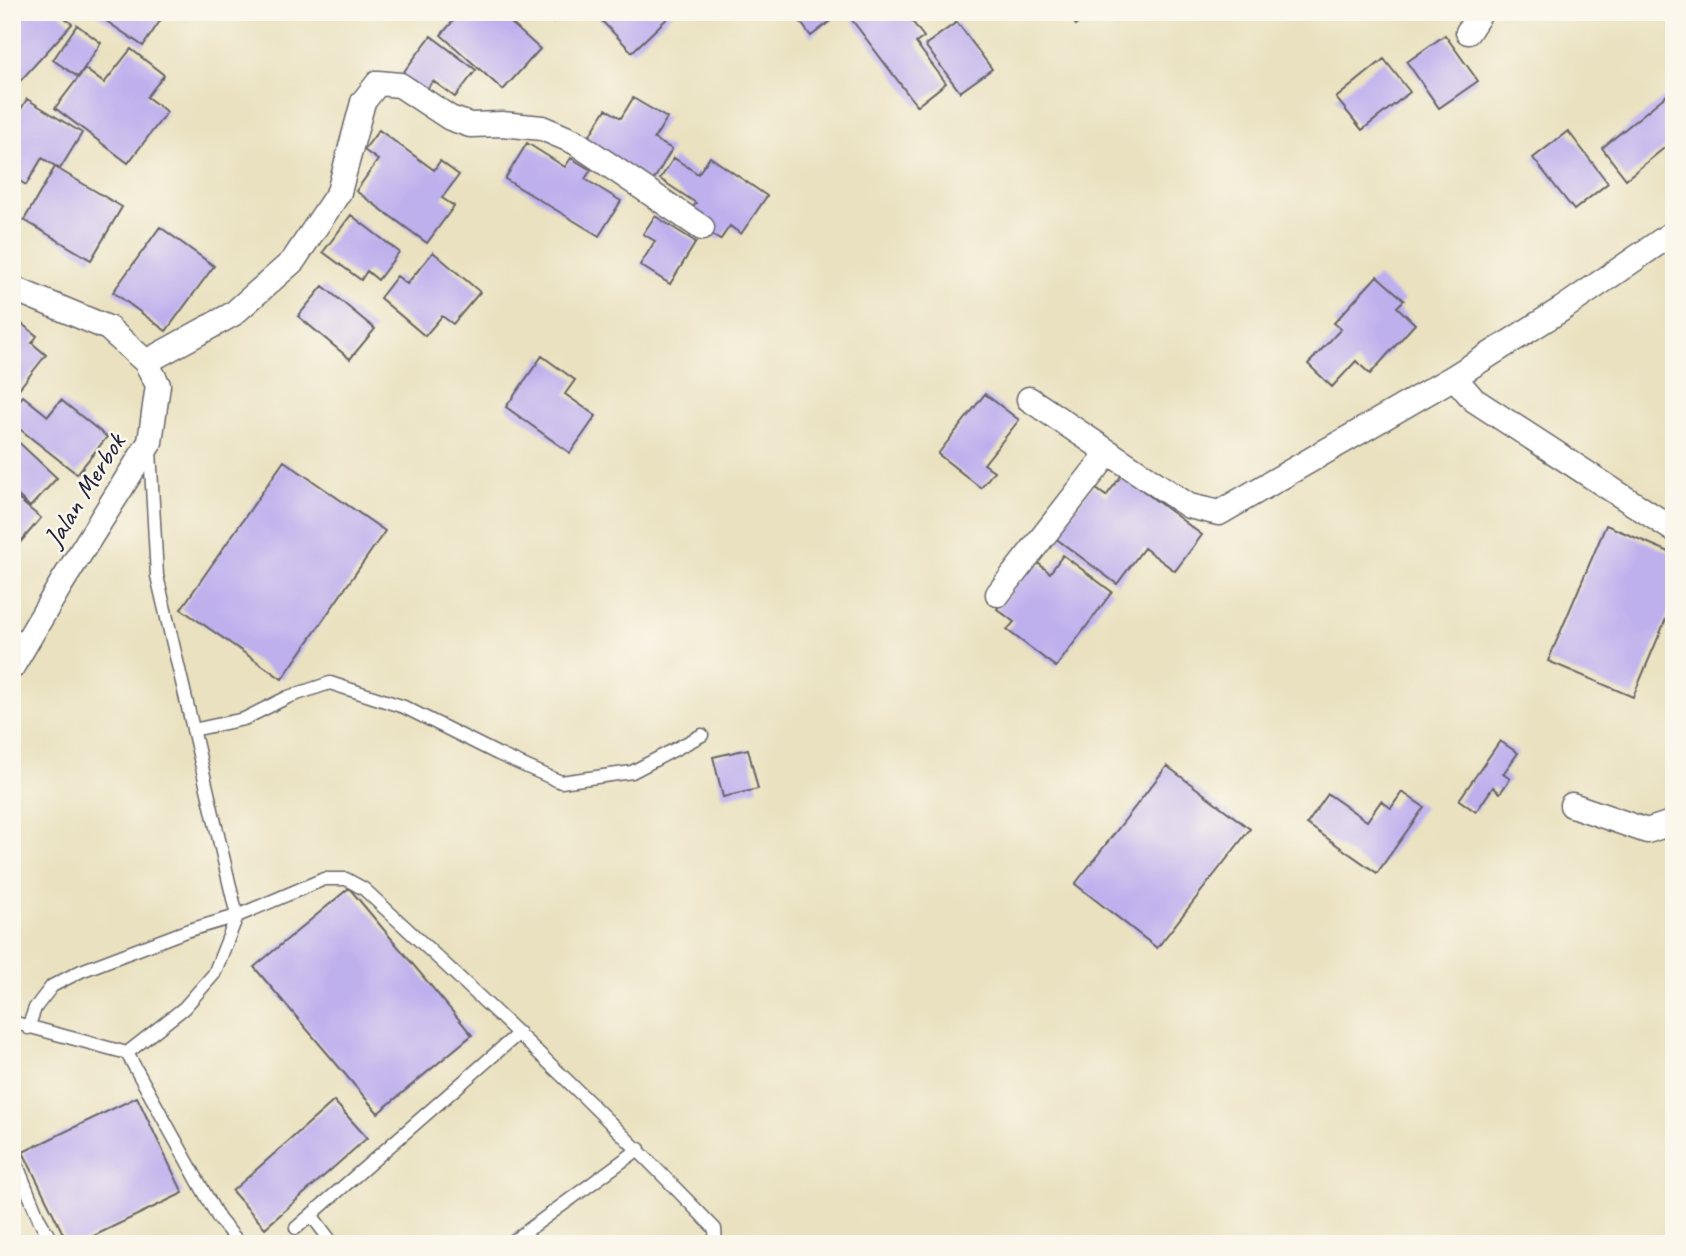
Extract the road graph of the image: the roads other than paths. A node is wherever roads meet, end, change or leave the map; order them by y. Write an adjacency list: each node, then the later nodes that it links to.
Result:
1 (702, 228): 4 (street)
2 (1674, 232): 5 (street)
3 (12, 288): 4 (street, Jalan Merbok)
4 (146, 362): 7 (street, Jalan Merbok)
5 (1454, 377): 8 (street); 9 (street)
6 (1029, 399): 8 (street)
7 (150, 442): 11 (street, Jalan Merbok); 12 (lane)
8 (1109, 452): 10 (street)
9 (1674, 530)
10 (998, 594)
11 (12, 667)
12 (192, 730): 13 (lane); 16 (lane)
13 (702, 735)
14 (1572, 805): 15 (street)
15 (1674, 822)
16 (237, 916): 18 (lane); 19 (lane); 20 (lane)
17 (12, 1022): 18 (lane)
18 (28, 1028): 20 (lane)
19 (519, 1033): 21 (lane); 23 (lane)
20 (128, 1053): 26 (lane)
21 (639, 1149): 28 (lane); 29 (lane)
22 (12, 1153): 25 (lane)
23 (312, 1216): 24 (lane); 27 (lane)
24 (296, 1228)
25 (53, 1244)
26 (240, 1244)
27 (333, 1244)
28 (509, 1244)
29 (716, 1244)

